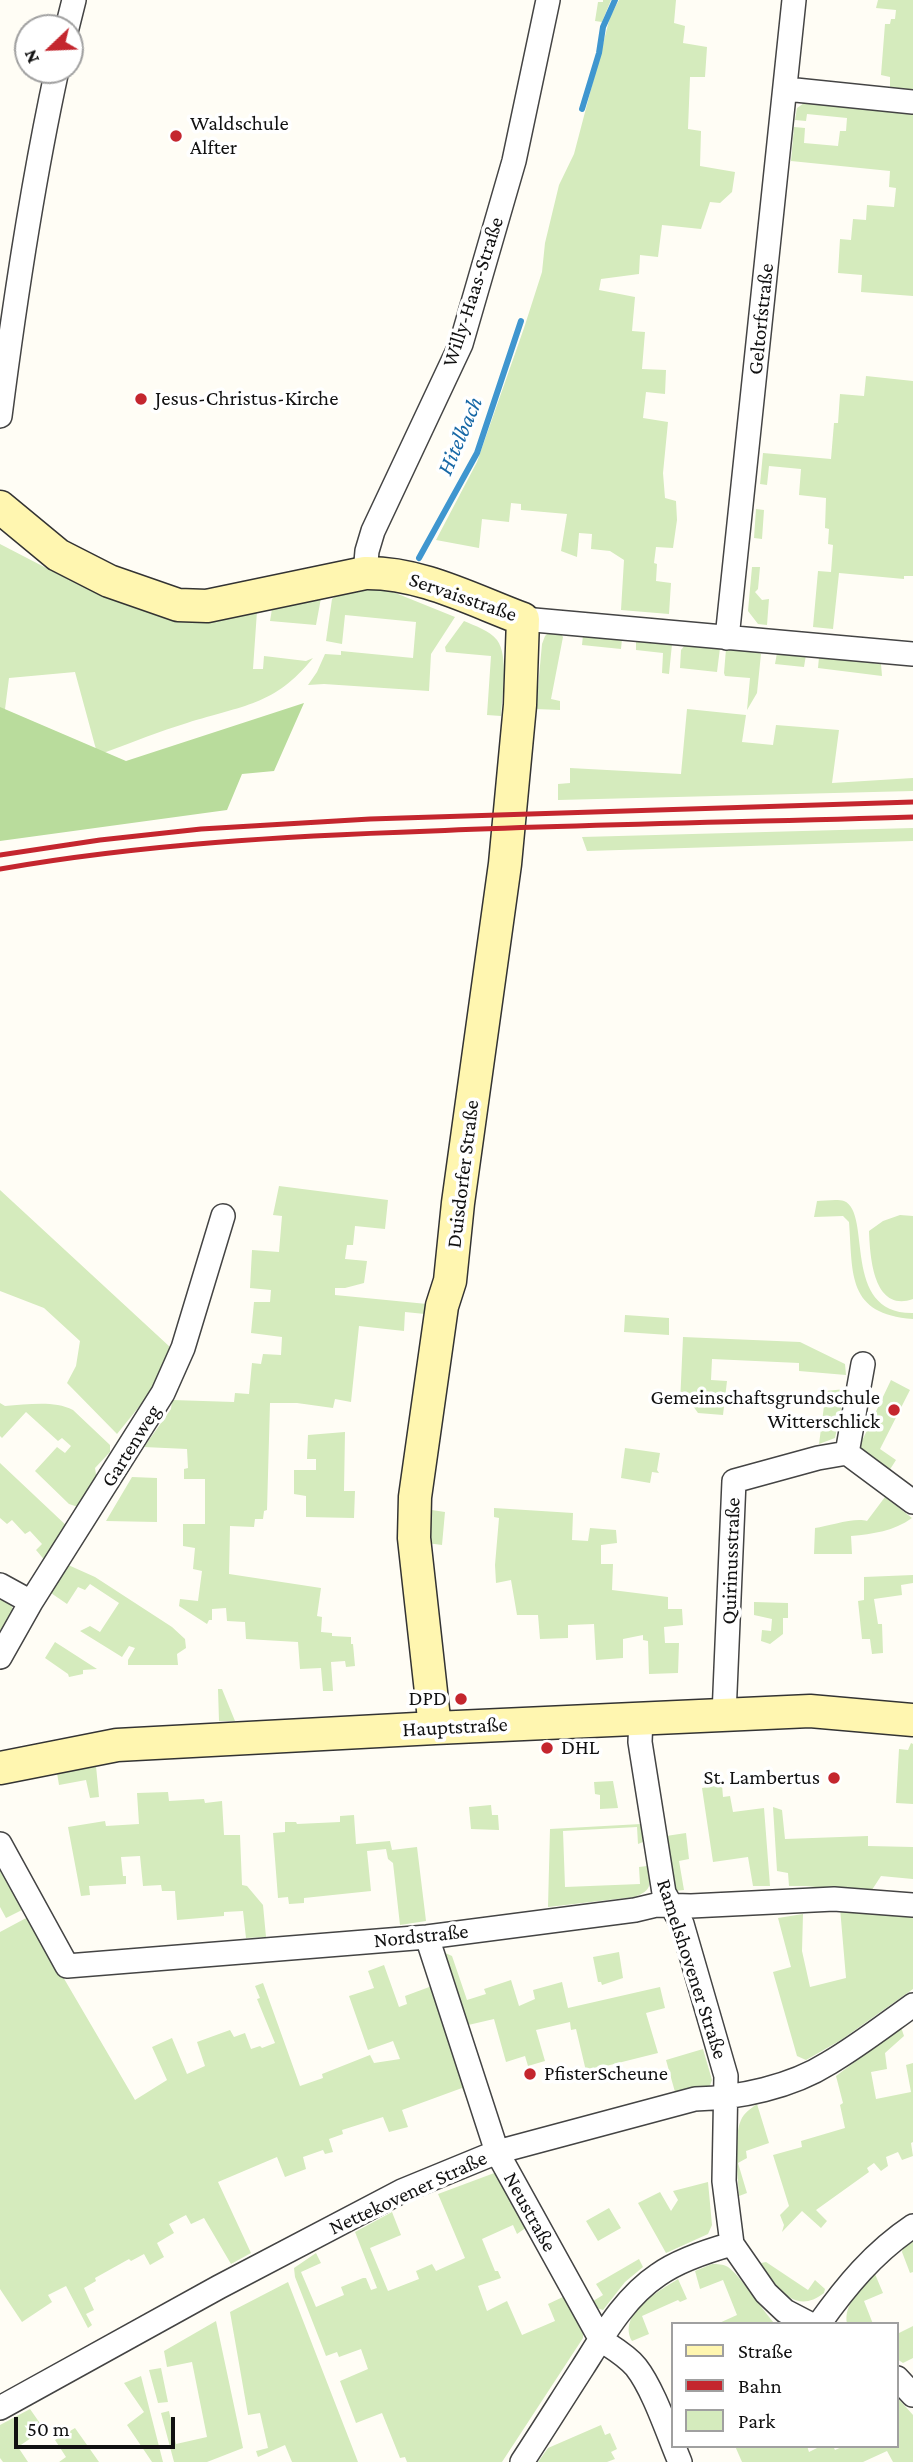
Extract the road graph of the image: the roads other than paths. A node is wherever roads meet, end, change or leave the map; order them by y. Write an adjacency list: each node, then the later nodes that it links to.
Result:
1 (548, 0): 8 (street, Willy-Haas-Straße)
2 (794, 0): 4 (street, Geltorfstraße)
3 (54, 84): 6 (street)
4 (786, 89): 5 (street); 10 (street, Geltorfstraße)
5 (913, 102)
6 (0, 416)
7 (0, 507): 8 (street, Servaisstraße)
8 (365, 573): 9 (street, Servaisstraße)
9 (523, 619): 10 (street, Servaisstraße); 22 (street, Duisdorfer Straße)
10 (727, 639): 11 (street, Servaisstraße)
11 (913, 654)
12 (223, 1216): 17 (street, Gartenweg)
13 (863, 1364): 14 (street)
14 (847, 1453): 15 (street); 19 (street, Quirinusstraße)
15 (913, 1502)
16 (0, 1585): 17 (street)
17 (30, 1602): 18 (street, Gartenweg)
18 (0, 1657)
19 (724, 1714): 20 (street, Hauptstraße); 21 (street, Hauptstraße)
20 (641, 1717): 22 (street, Hauptstraße); 26 (street, Ramelshovener Straße)
21 (913, 1720)
22 (435, 1728): 23 (street, Hauptstraße)
23 (0, 1768)
24 (0, 1844): 27 (street, Nordstraße)
25 (913, 1905): 26 (street, Nordstraße)
26 (670, 1906): 27 (street, Nordstraße); 29 (street, Ramelshovener Straße)
27 (427, 1937): 30 (street, Neustraße)
28 (913, 2005): 29 (street, Nettekovener Straße)
29 (726, 2098): 30 (street, Nettekovener Straße); 32 (street, Ramelshovener Straße)
30 (497, 2152): 35 (street, Neustraße); 38 (street, Nettekovener Straße)
31 (913, 2227): 34 (street)
32 (732, 2244): 33 (street); 35 (street)
33 (806, 2322)
34 (820, 2322)
35 (601, 2340): 39 (street, Neustraße); 40 (street)
36 (899, 2380): 37 (street)
37 (913, 2395)
38 (0, 2407)
39 (671, 2441)
40 (522, 2462)

